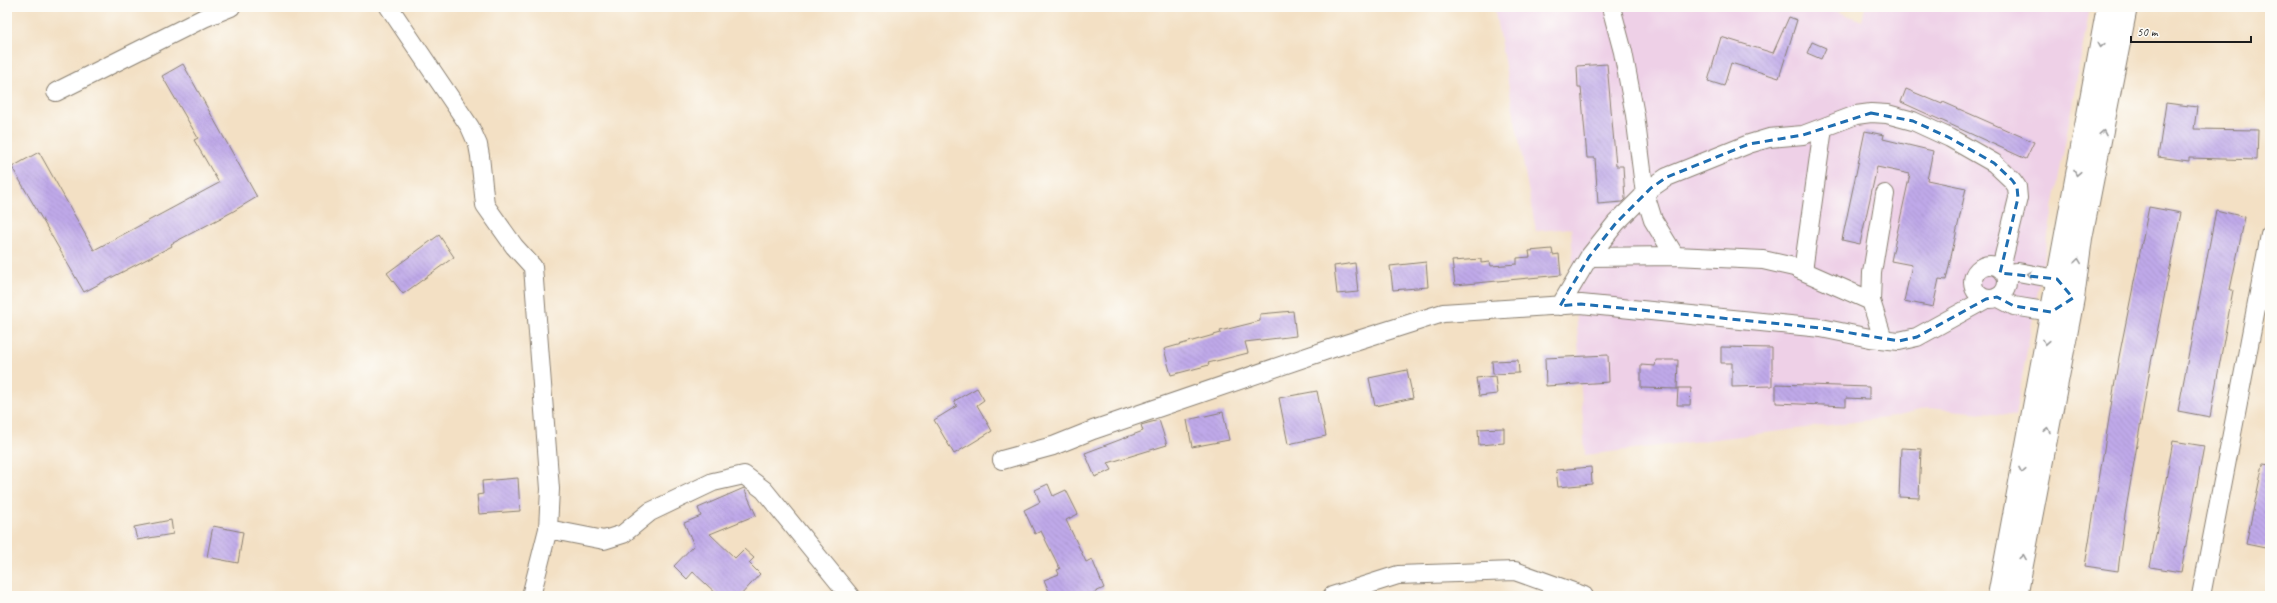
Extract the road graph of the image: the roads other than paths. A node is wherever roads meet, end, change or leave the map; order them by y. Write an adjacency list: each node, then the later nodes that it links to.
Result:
1 (230, 7): 6 (street)
2 (389, 7): 23 (street)
3 (1611, 7): 8 (street)
4 (2108, 7): 15 (main road, one-way to 15)
5 (2126, 7): 17 (main road, one-way to 5)
6 (56, 92)
7 (1823, 128): 8 (street); 13 (street); 14 (street)
8 (1645, 194): 11 (street); 12 (street)
9 (1885, 194): 18 (street)
10 (2270, 235): 30 (street)
11 (1675, 256): 12 (street); 14 (street)
12 (1589, 257): 19 (street)
13 (2003, 270): 15 (street, one-way to 13); 16 (street); 16 (street)
14 (1803, 271): 18 (street)
15 (2057, 279): 17 (street); 20 (main road)
16 (1992, 298): 20 (street); 21 (street)
17 (2073, 298): 20 (street); 29 (main road, one-way to 17)
18 (1871, 301): 21 (street)
19 (1560, 306): 21 (street); 22 (street)
20 (2051, 312): 28 (main road, one-way to 28)
21 (1883, 339)
22 (1002, 460)
23 (548, 529): 24 (street); 25 (street)
24 (531, 596)
25 (850, 596)
26 (1332, 596): 27 (street)
27 (1584, 596)
28 (1999, 596)
29 (2016, 596)
30 (2201, 596)

